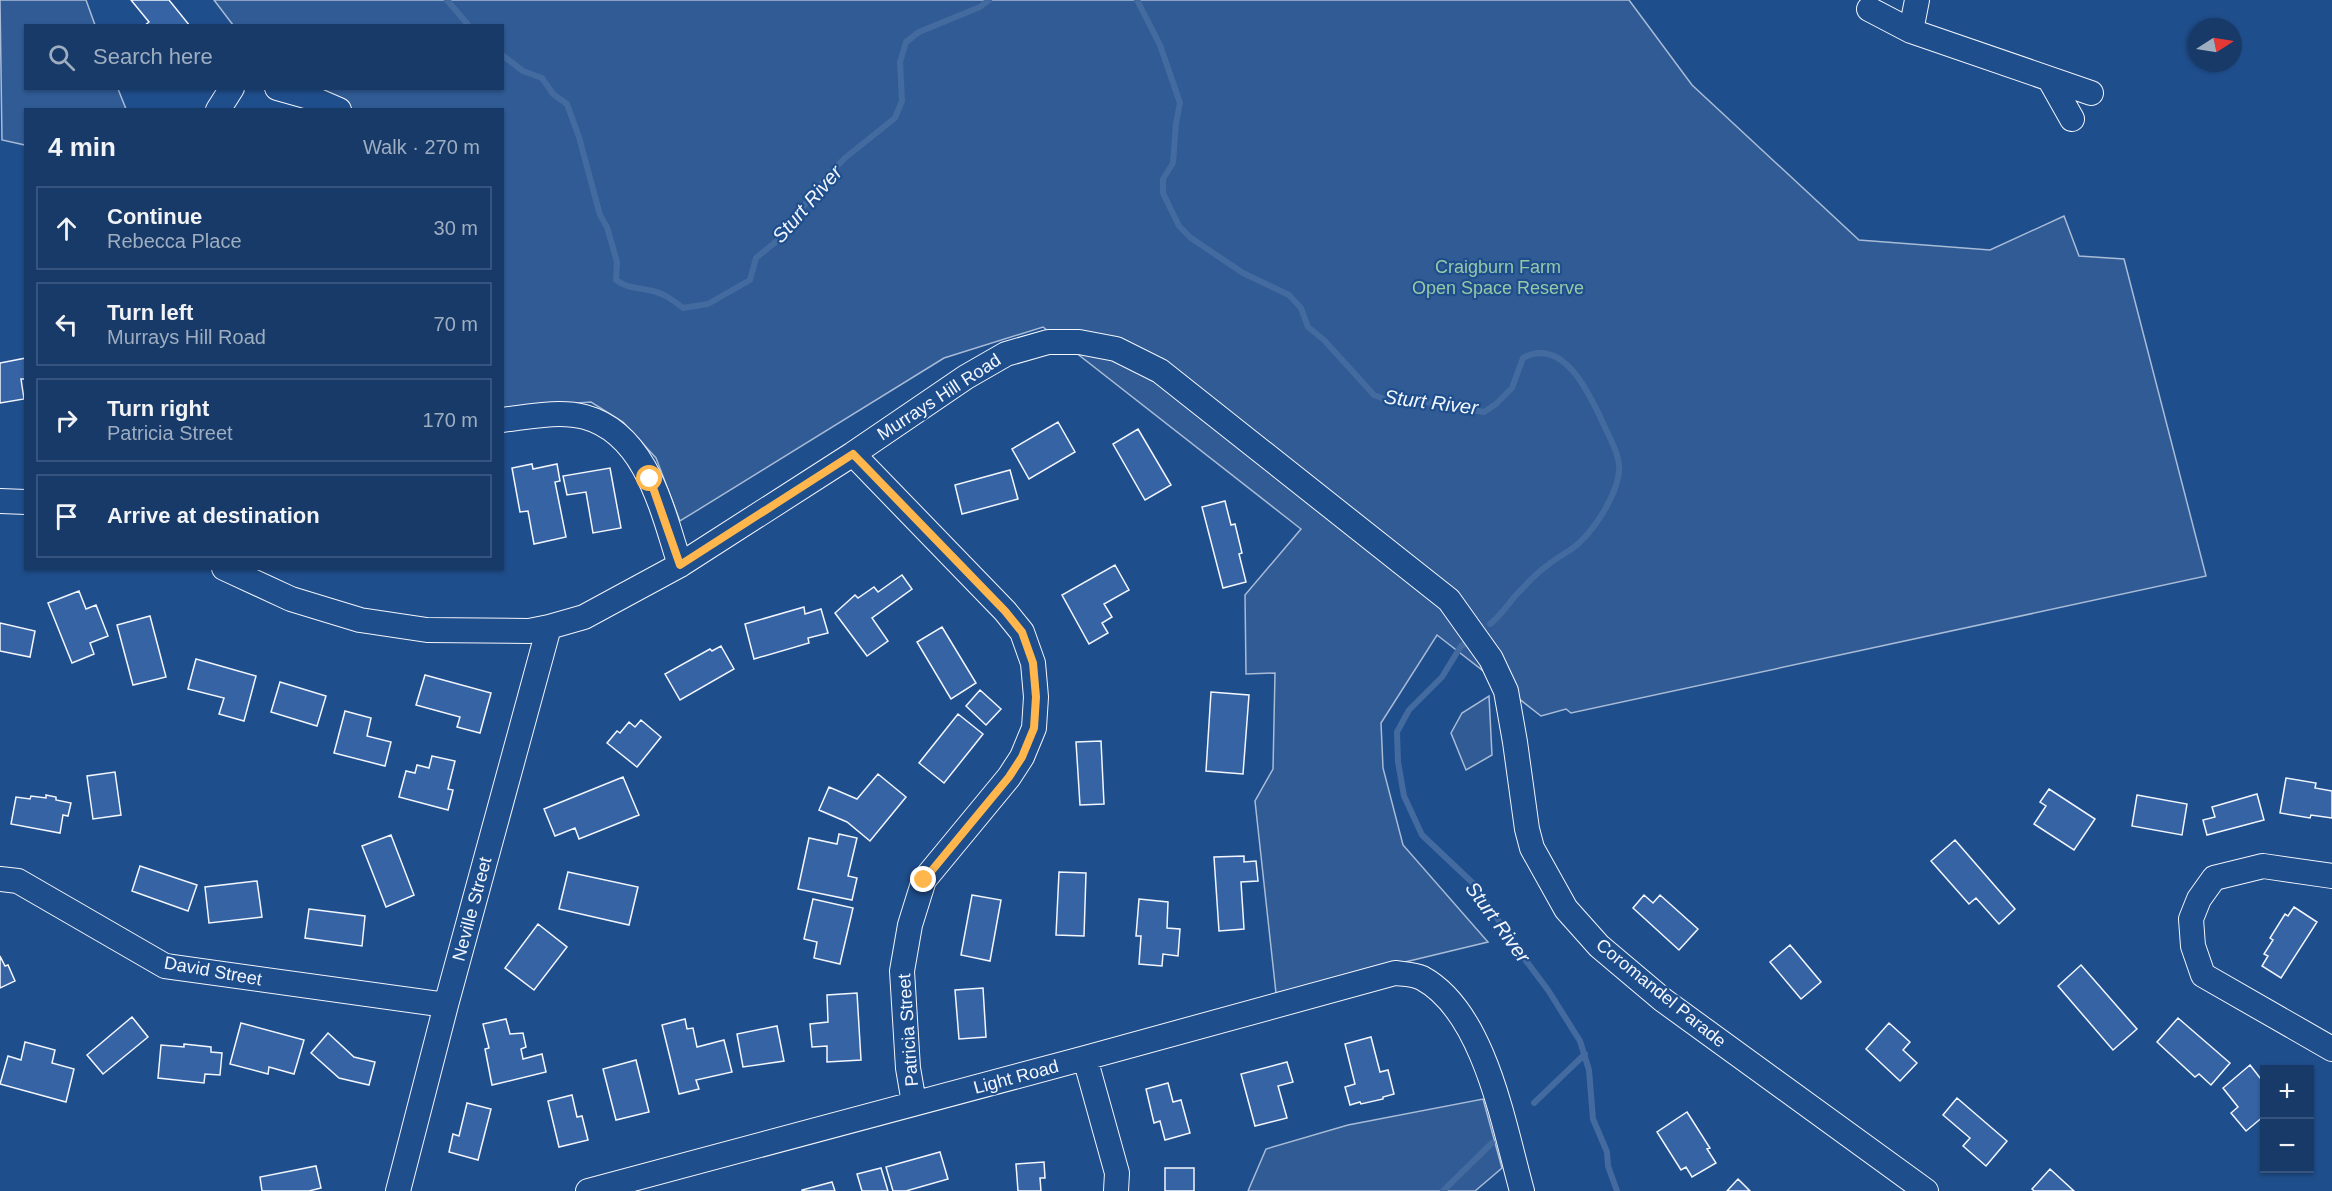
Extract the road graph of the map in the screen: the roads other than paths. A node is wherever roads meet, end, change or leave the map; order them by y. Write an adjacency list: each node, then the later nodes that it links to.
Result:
1 (1917, 0): 3 (street)
2 (1869, 9): 3 (street)
3 (1911, 32): 4 (street)
4 (2050, 80): 7 (street); 10 (street)
5 (231, 90): 8 (street)
6 (284, 90): 9 (street)
7 (2091, 93)
8 (219, 108)
9 (334, 108)
10 (2072, 119)
11 (504, 420): 15 (street)
12 (853, 454): 15 (street, Murrays Hill Road); 18 (street, Murrays Hill Road); 24 (street, Patricia Street)
13 (0, 501): 14 (street)
14 (24, 502)
15 (680, 565): 17 (street, Murrays Hill Road)
16 (228, 570): 17 (street, Murrays Hill Road)
17 (549, 627): 21 (street, Neville Street)
18 (1485, 649): 30 (street, Coromandel Parade)
19 (2332, 876): 22 (street)
20 (0, 879): 21 (street, David Street)
21 (446, 1005): 26 (street, Neville Street)
22 (2332, 1049)
23 (1085, 1059): 24 (street, Light Road); 28 (street); 29 (street, Light Road)
24 (914, 1103): 25 (street, Light Road)
25 (674, 1180): 27 (street, Light Road)
26 (398, 1191)
27 (588, 1191)
28 (1116, 1191)
29 (1522, 1191)
30 (1926, 1191)

